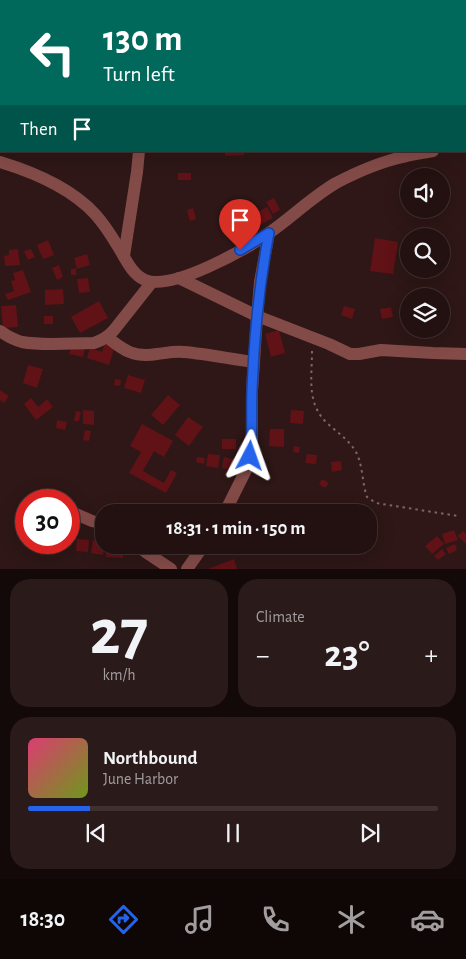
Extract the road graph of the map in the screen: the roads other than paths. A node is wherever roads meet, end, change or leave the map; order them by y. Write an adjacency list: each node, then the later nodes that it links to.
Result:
1 (139, 152): 5 (street)
2 (428, 152): 4 (street)
3 (0, 162): 5 (street)
4 (269, 233): 6 (street); 8 (street)
5 (124, 256): 7 (street)
6 (179, 278): 7 (street); 8 (street)
7 (152, 282): 10 (street)
8 (257, 316): 11 (street); 12 (street)
9 (0, 331): 10 (street)
10 (107, 337): 12 (street)
11 (466, 354)
12 (254, 362): 13 (street)
13 (229, 504)
14 (80, 516): 15 (street)
15 (95, 522)
16 (148, 554): 18 (street)
17 (198, 554): 19 (street)
18 (171, 569)
19 (187, 569)

